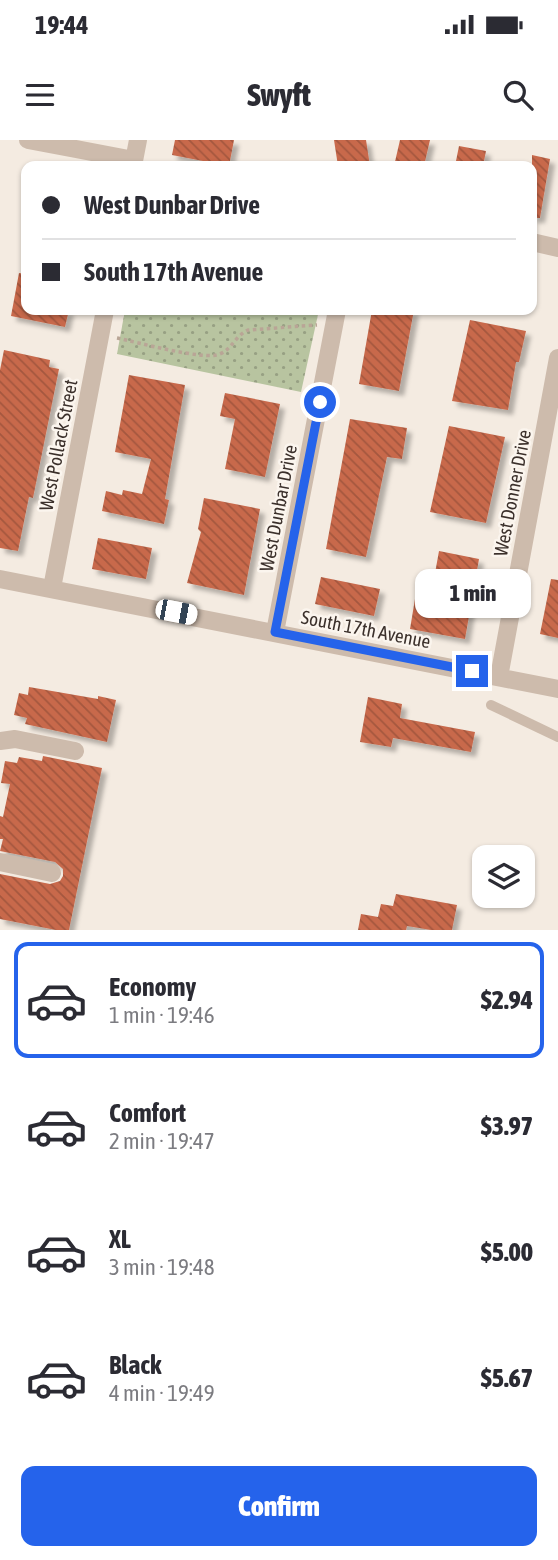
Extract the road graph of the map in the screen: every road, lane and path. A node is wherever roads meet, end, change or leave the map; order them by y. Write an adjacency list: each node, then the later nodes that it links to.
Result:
1 (28, 140): 3 (street)
2 (138, 140): 4 (street)
3 (125, 161)
4 (134, 161)
5 (537, 243): 6 (street)
6 (558, 247)
7 (105, 315): 13 (street, West Pollack Street)
8 (336, 315): 14 (street, West Dunbar Drive)
9 (317, 325): 10 (path)
10 (116, 338)
11 (558, 358): 15 (street, West Donner Drive)
12 (0, 579): 13 (street, South 17th Avenue)
13 (52, 589): 14 (street, South 17th Avenue)
14 (275, 632): 15 (street, South 17th Avenue)
15 (499, 677): 16 (street, South 17th Avenue)
16 (558, 689)
17 (491, 705): 18 (lane)
18 (558, 737)
19 (0, 741): 20 (street)
20 (75, 751)
21 (0, 862): 22 (street)
22 (52, 873)

